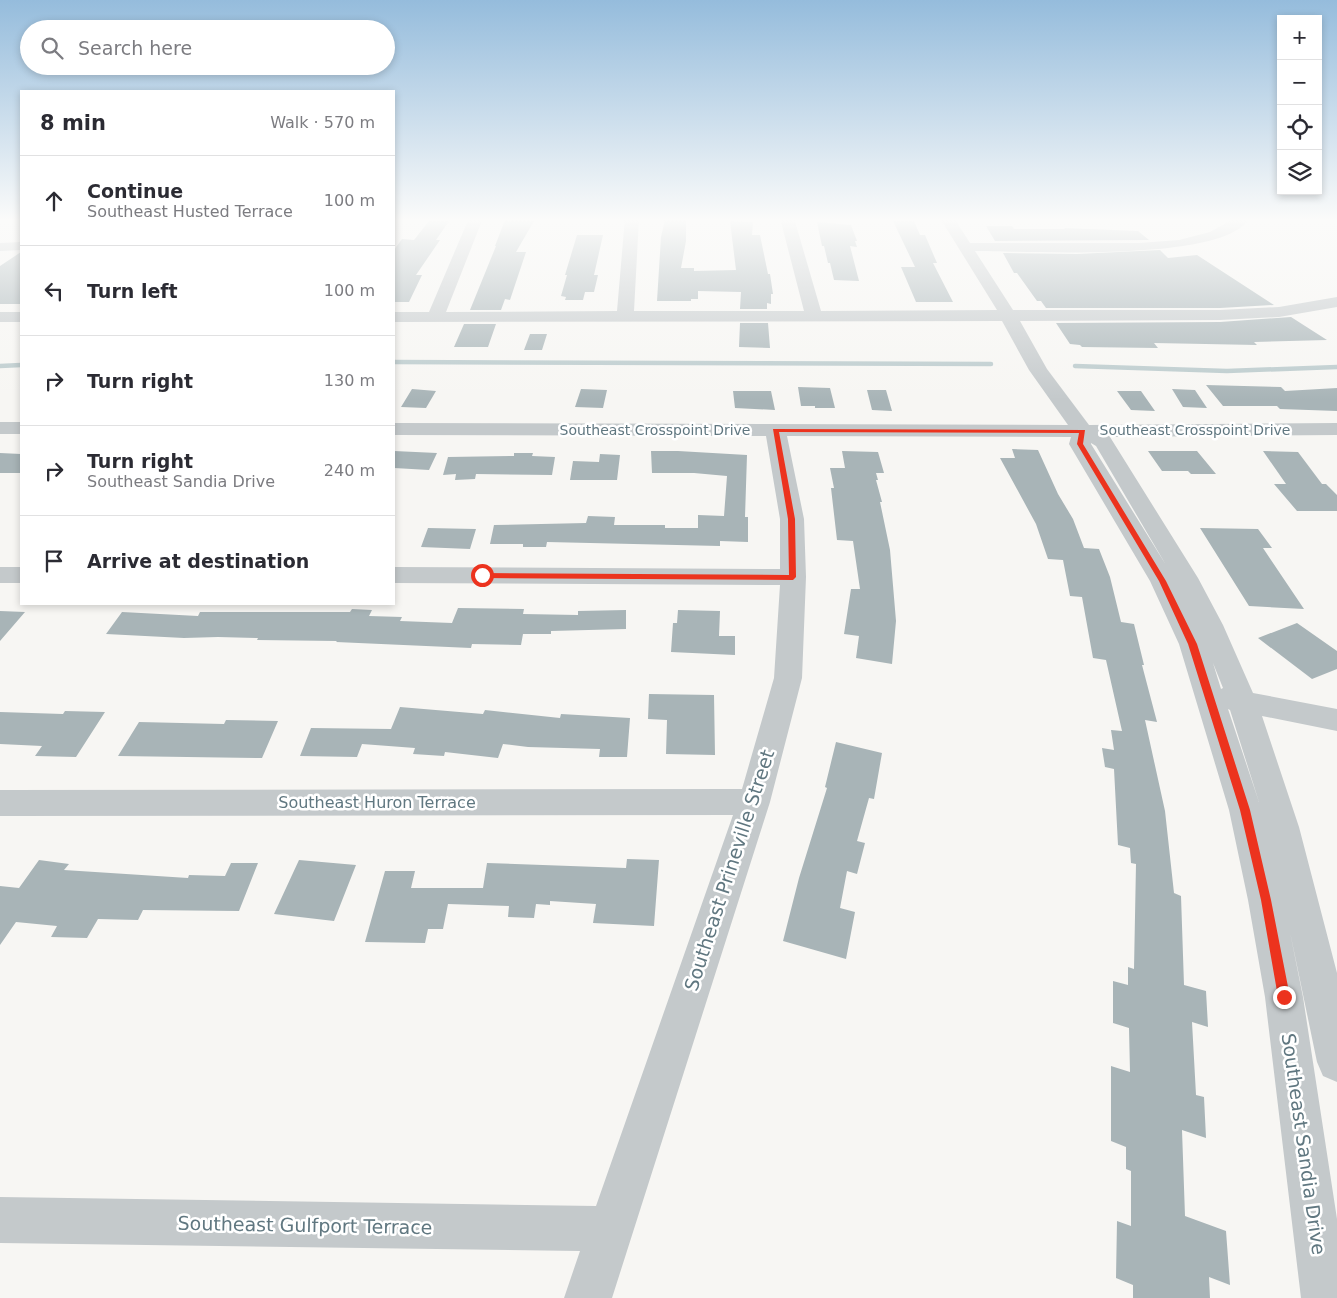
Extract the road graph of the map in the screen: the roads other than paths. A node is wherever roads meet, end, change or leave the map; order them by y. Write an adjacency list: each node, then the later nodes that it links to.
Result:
1 (451, 279): 10 (street)
2 (628, 279): 6 (street)
3 (803, 279): 11 (street)
4 (985, 279): 12 (street, Southeast Sandia Drive)
5 (1337, 302): 12 (street)
6 (625, 316): 10 (street); 11 (street)
7 (0, 317): 8 (street)
8 (20, 317)
9 (395, 317): 10 (street)
10 (435, 317)
11 (814, 317): 12 (street)
12 (1009, 317): 18 (street, Southeast Sandia Drive)
13 (0, 428): 14 (street)
14 (20, 428)
15 (395, 429): 17 (street, Southeast Crosspoint Drive)
16 (1327, 429): 18 (street, Southeast Crosspoint Drive); 19 (street)
17 (775, 430): 18 (street, Southeast Crosspoint Drive); 23 (street, Southeast Prineville Street)
18 (1083, 431): 24 (street, Southeast Sandia Drive)
19 (1337, 450)
20 (0, 575): 21 (street)
21 (20, 575)
22 (395, 575): 23 (street)
23 (793, 577): 26 (street, Southeast Prineville Street)
24 (1225, 697): 25 (street); 28 (street, Southeast Sandia Drive); 29 (street, Southeast Sandia Drive)
25 (1337, 720)
26 (754, 802): 27 (street, Southeast Huron Terrace); 32 (street, Southeast Prineville Street)
27 (0, 803)
28 (1284, 997): 29 (street); 34 (street, Southeast Sandia Drive)
29 (1332, 1011): 30 (street, Southeast Sandia Drive)
30 (1337, 1062)
31 (0, 1220): 32 (street, Southeast Gulfport Terrace)
32 (610, 1229): 33 (street, Southeast Prineville Street)
33 (588, 1298)
34 (1325, 1298)

